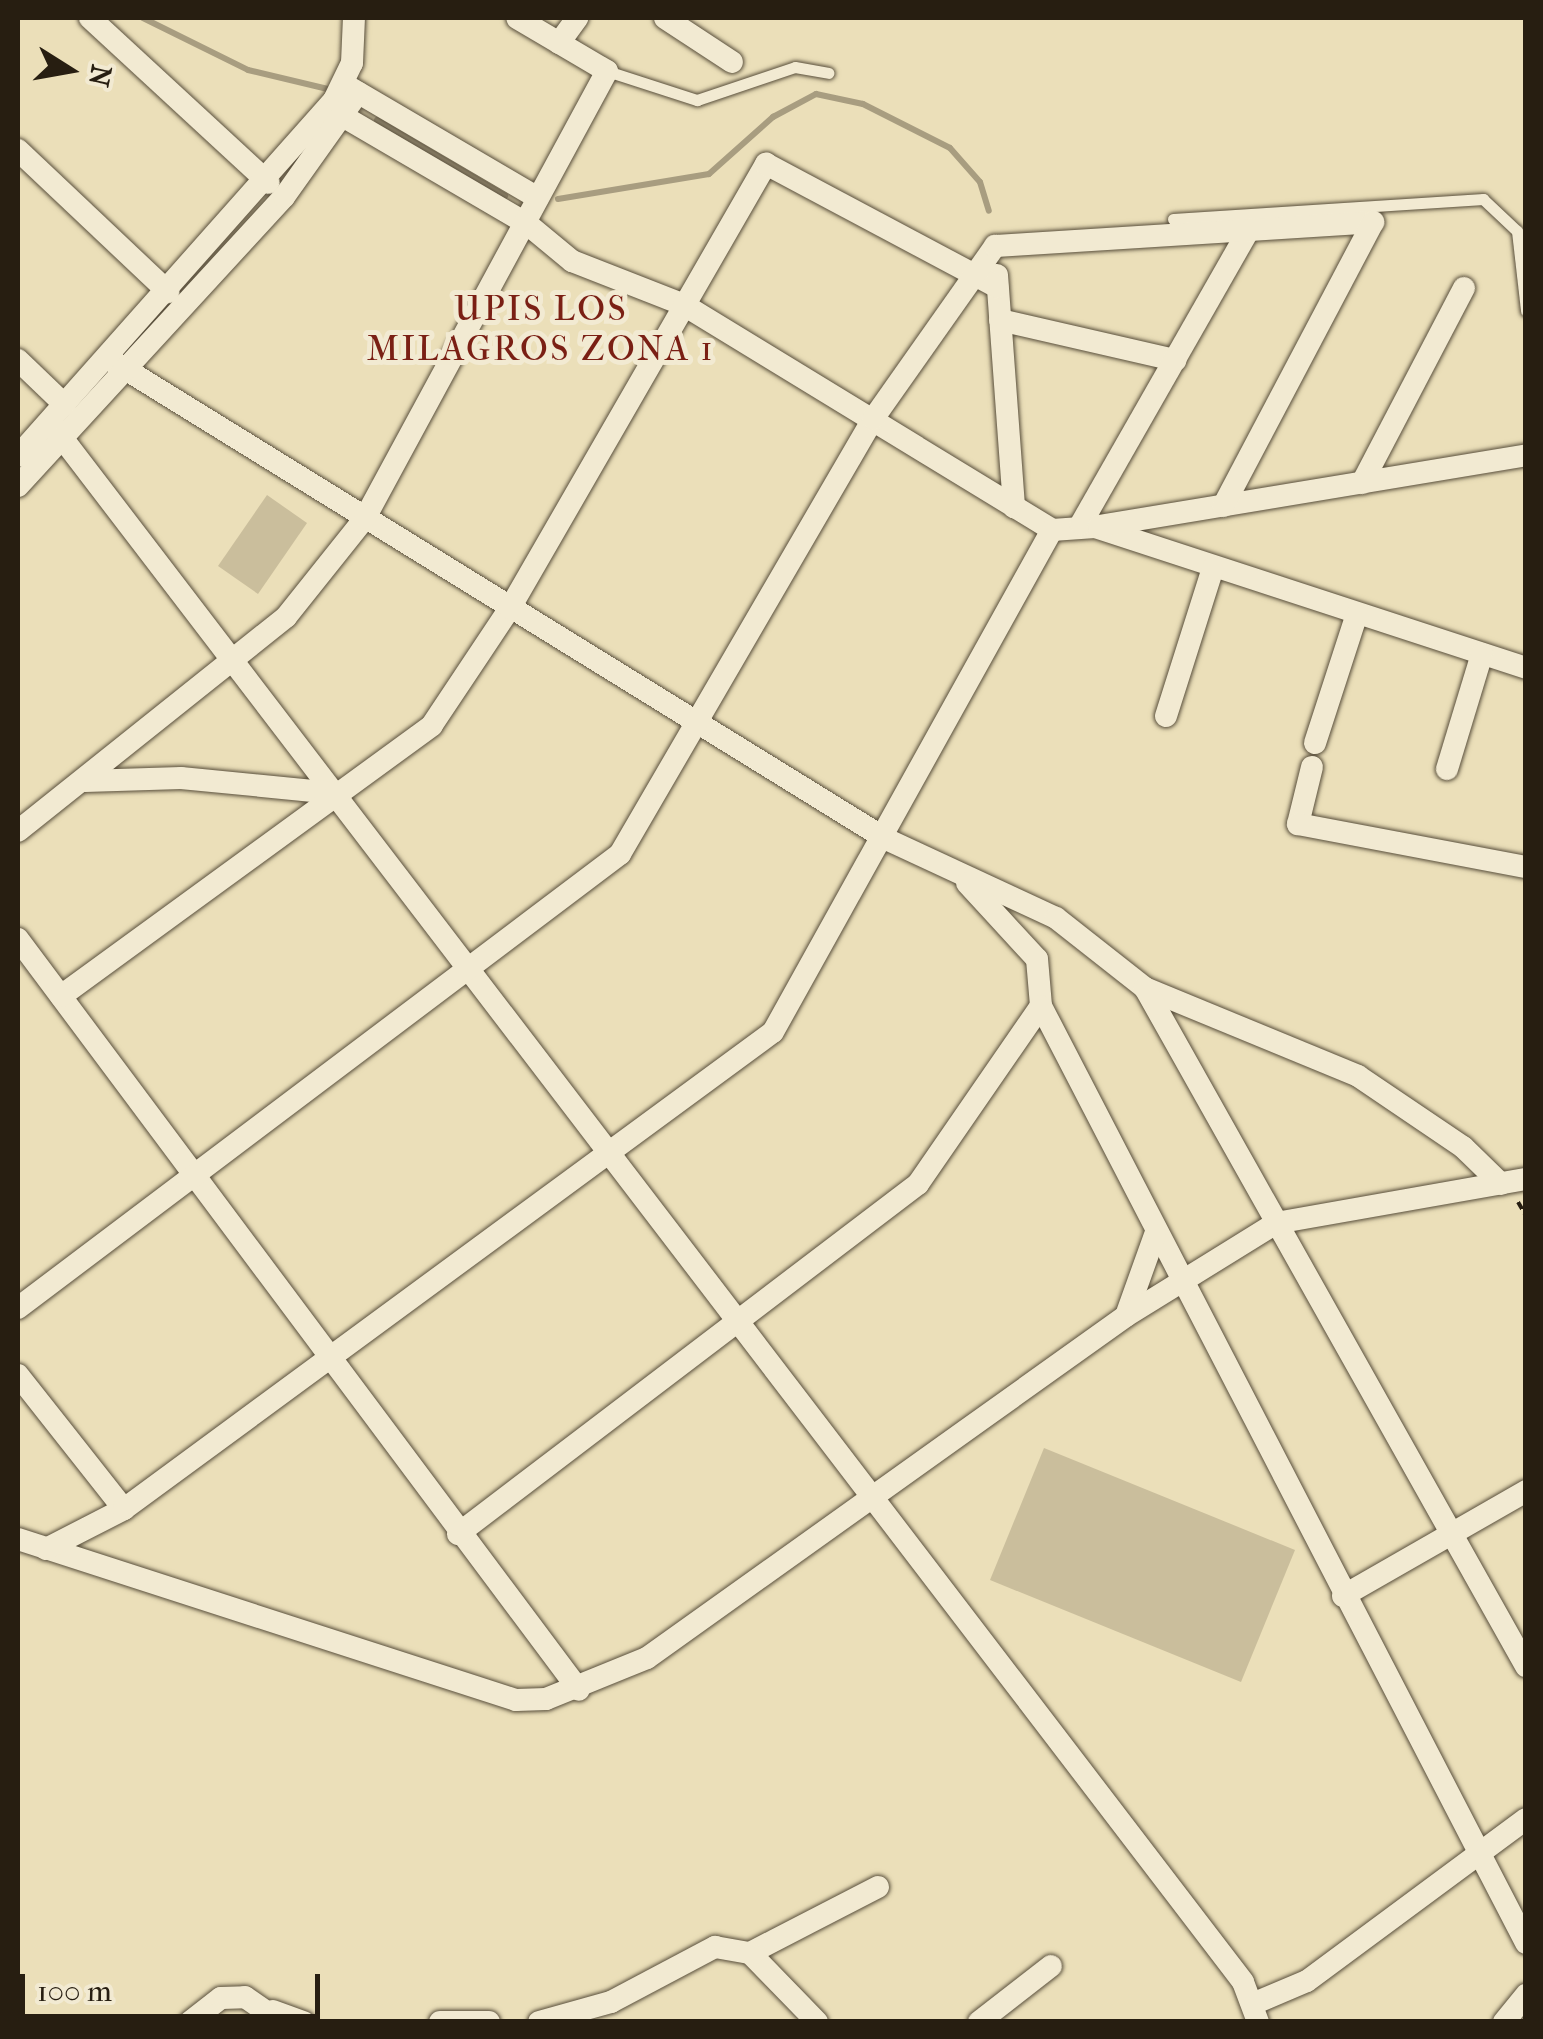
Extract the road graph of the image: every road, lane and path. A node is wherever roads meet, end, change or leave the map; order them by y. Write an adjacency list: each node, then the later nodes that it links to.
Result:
1 (90, 18): 13 (street)
2 (354, 18): 10 (street)
3 (517, 18): 6 (street)
4 (578, 18): 6 (street)
5 (666, 18): 7 (street)
6 (559, 43): 8 (street)
7 (732, 62)
8 (607, 71): 9 (lane); 14 (street)
9 (828, 73)
10 (351, 89): 11 (street); 13 (street); 14 (street)
11 (346, 118): 16 (street); 28 (street)
12 (18, 150): 22 (street)
13 (269, 183): 22 (street)
14 (538, 198): 16 (street)
15 (1173, 218): 24 (lane)
16 (526, 223): 23 (street); 37 (street)
17 (1248, 231): 18 (street); 27 (street); 35 (street)
18 (995, 246): 19 (street); 20 (street)
19 (970, 276): 20 (street); 23 (street); 29 (street)
20 (998, 286): 25 (street)
21 (1464, 288): 33 (street)
22 (168, 292): 28 (street)
23 (684, 305): 29 (street); 41 (street)
24 (1526, 310)
25 (1000, 320): 27 (street); 36 (street)
26 (18, 360): 30 (street)
27 (1174, 360): 38 (street)
28 (118, 365): 30 (street); 30 (street); 37 (street)
29 (872, 419): 36 (street); 47 (street)
30 (59, 421): 31 (street); 34 (street); 44 (street)
31 (18, 456)
32 (1526, 456): 33 (street)
33 (1362, 483): 35 (street)
34 (18, 486)
35 (1223, 506): 38 (street)
36 (1014, 507): 39 (street)
37 (365, 518): 41 (street); 44 (street)
38 (1088, 526): 39 (street); 40 (street)
39 (1052, 530): 52 (street)
40 (1213, 568): 42 (street); 46 (street)
41 (510, 608): 47 (street); 50 (street)
42 (1357, 614): 43 (street); 53 (street)
43 (1482, 654): 45 (street); 48 (street)
44 (229, 660): 49 (street); 50 (street)
45 (1526, 668)
46 (1166, 716)
47 (696, 722): 52 (street); 56 (street)
48 (1447, 769)
49 (85, 781): 50 (street); 51 (street)
50 (336, 793): 56 (street); 58 (street)
51 (18, 830)
52 (886, 839): 54 (street); 60 (street)
53 (1526, 867)
54 (968, 883): 57 (street); 59 (street)
55 (18, 939): 58 (street)
56 (467, 970): 60 (street); 61 (street)
57 (1145, 988): 63 (street); 64 (street)
58 (61, 996): 61 (street)
59 (1040, 1006): 65 (street); 69 (street)
60 (607, 1149): 69 (street); 70 (street)
61 (197, 1175): 67 (street); 70 (street)
62 (1526, 1179): 63 (street)
63 (1501, 1184): 64 (street)
64 (1276, 1222): 66 (street); 76 (street)
65 (1155, 1234): 66 (street); 68 (street)
66 (1179, 1283): 68 (street); 79 (street)
67 (18, 1308)
68 (1126, 1316): 73 (street)
69 (732, 1325): 73 (street); 75 (street)
70 (327, 1352): 74 (street); 75 (street)
71 (18, 1375): 74 (street)
72 (1526, 1491): 76 (street)
73 (870, 1504): 81 (street); 89 (street)
74 (124, 1509): 78 (street)
75 (458, 1534): 81 (street)
76 (1451, 1534): 79 (street); 80 (street)
77 (18, 1539): 78 (street)
78 (46, 1549): 81 (street)
79 (1344, 1596): 83 (street)
80 (1526, 1666)
81 (579, 1690)
82 (1526, 1819): 83 (street)
83 (1472, 1851): 85 (street); 89 (street)
84 (878, 1887): 86 (street)
85 (1526, 1943)
86 (750, 1953): 95 (street); 96 (street)
87 (1051, 1966): 97 (street)
88 (1526, 1995): 98 (street)
89 (1256, 2012)
90 (277, 2016): 91 (street); 92 (street)
91 (190, 2022)
92 (304, 2022)
93 (440, 2022): 94 (street)
94 (490, 2022)
95 (539, 2022)
96 (817, 2022)
97 (979, 2022)
98 (1504, 2022)

